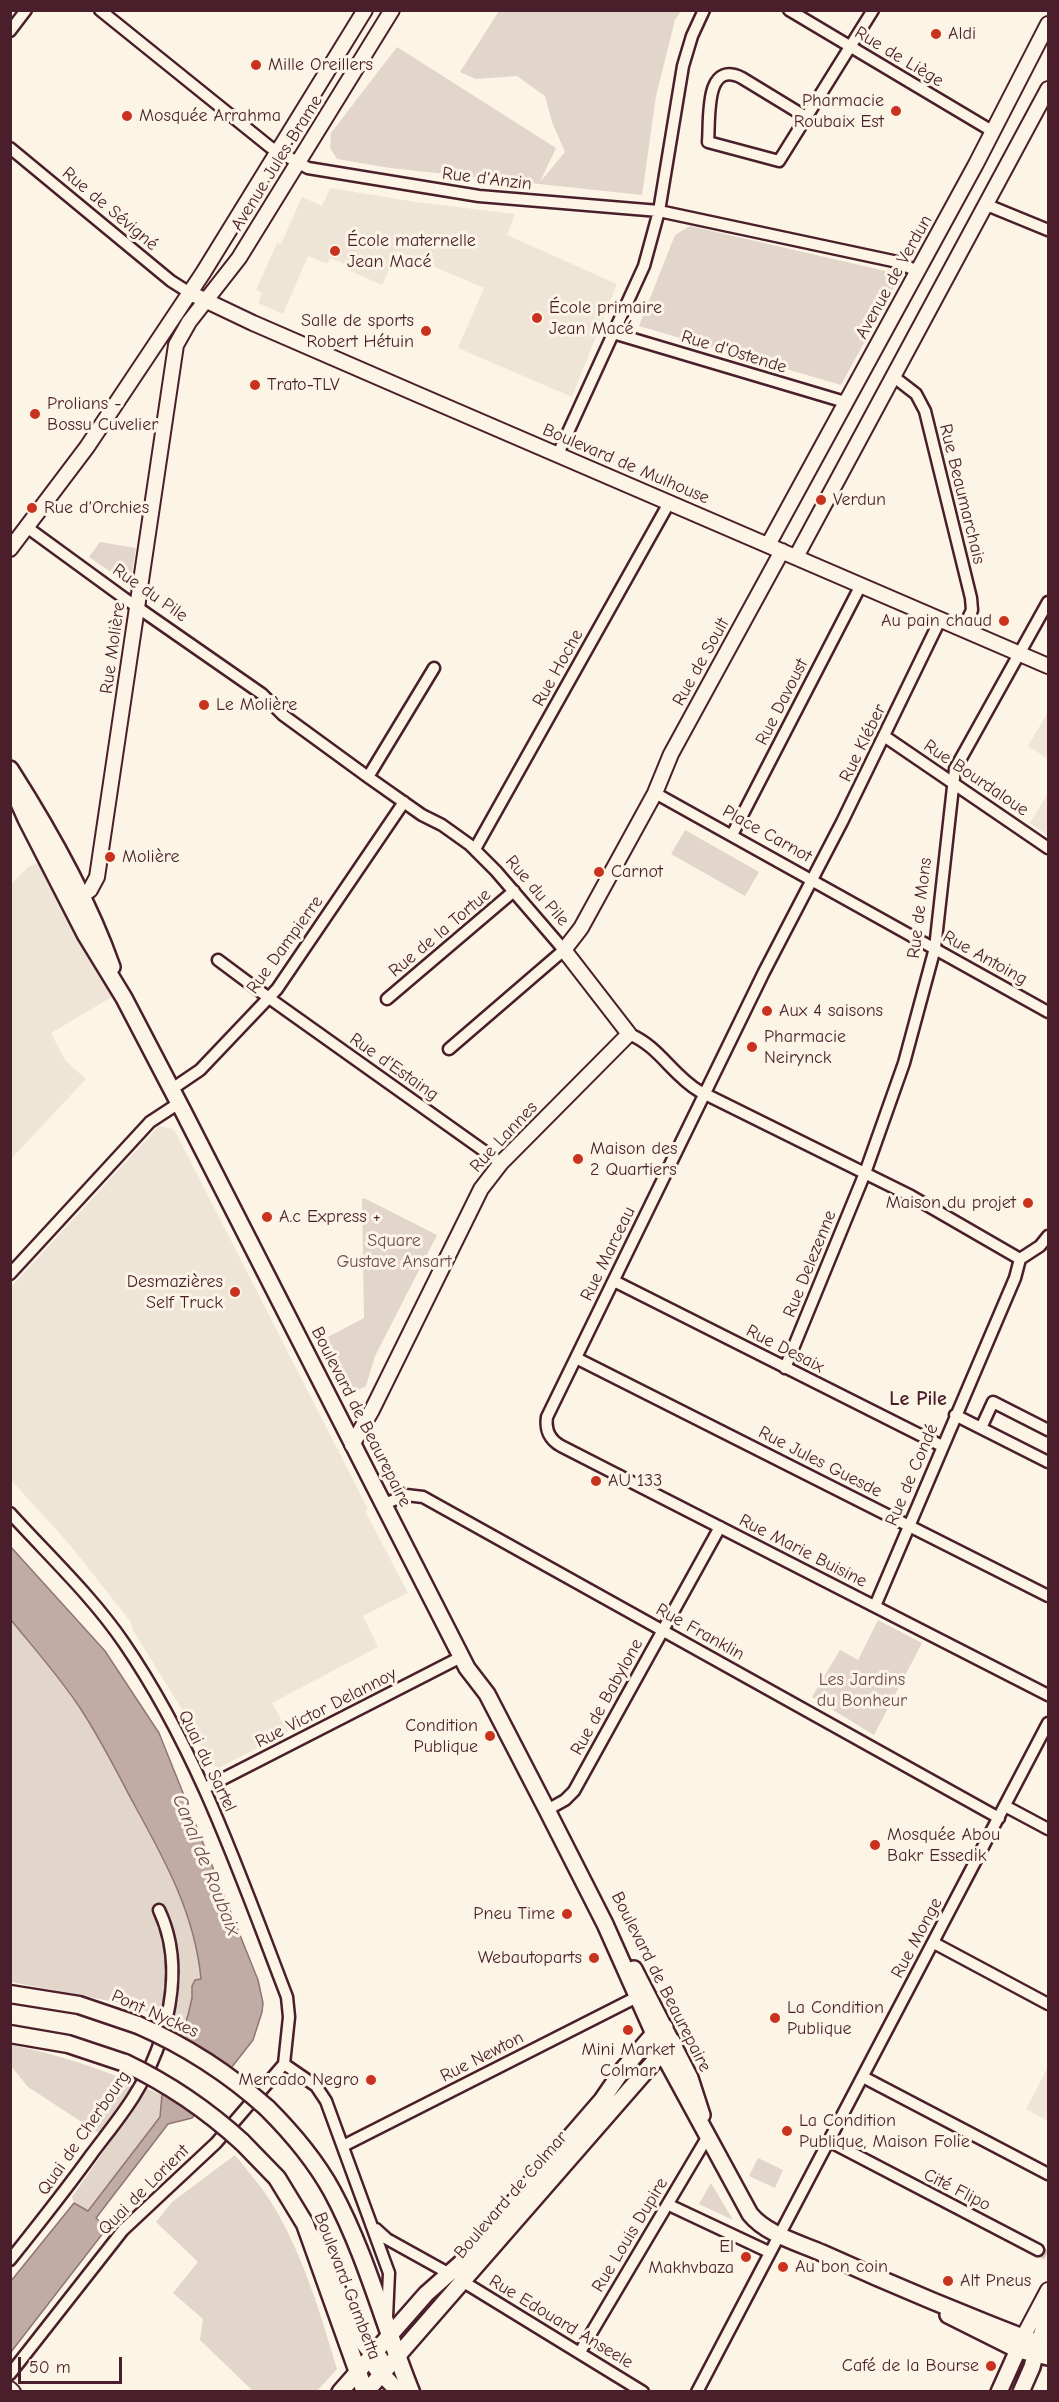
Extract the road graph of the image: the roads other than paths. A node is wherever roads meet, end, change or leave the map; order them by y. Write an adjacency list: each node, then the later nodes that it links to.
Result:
1 (26, 10): 9 (street)
2 (100, 10): 15 (street, Rue d'Anzin)
3 (365, 10): 15 (street, Avenue Jules Brame)
4 (392, 10): 16 (street, Avenue Jules Brame)
5 (704, 10): 18 (street)
6 (789, 10): 10 (street, Rue de Liège)
7 (873, 10): 10 (street)
8 (1048, 24): 13 (street, Avenue de Verdun)
9 (10, 31)
10 (850, 47): 12 (street); 13 (street, Rue de Liège)
11 (1048, 89): 17 (street)
12 (806, 117): 12 (street)
13 (992, 132): 20 (street, Avenue de Verdun)
14 (10, 148): 21 (street, Rue de Sévigné)
15 (277, 151): 16 (street, Rue d'Anzin); 21 (street, Avenue Jules Brame)
16 (298, 164): 18 (street, Rue d'Anzin); 22 (street, Avenue Jules Brame)
17 (987, 205): 19 (street); 26 (street)
18 (660, 211): 20 (street, Rue d'Anzin); 23 (street)
19 (1048, 230)
20 (918, 271): 27 (street, Avenue de Verdun)
21 (190, 293): 22 (street, Boulevard de Mulhouse); 24 (street)
22 (206, 301): 25 (street, Rue Molière); 28 (street, Boulevard de Mulhouse)
23 (613, 333): 27 (street, Rue d'Ostende); 28 (street)
24 (147, 357): 25 (street); 30 (street)
25 (171, 370): 37 (street, Rue Molière)
26 (894, 377): 34 (street); 39 (street, Rue Beaumarchais)
27 (845, 402): 31 (street, Avenue de Verdun)
28 (558, 454): 29 (street, Boulevard de Mulhouse)
29 (669, 503): 31 (street, Boulevard de Mulhouse); 52 (street, Rue Hoche)
30 (28, 528): 32 (street); 37 (street, Rue du Pile)
31 (768, 545): 33 (street, Boulevard de Mulhouse)
32 (10, 549)
33 (782, 551): 34 (street, Boulevard de Mulhouse); 48 (street, Rue de Soult)
34 (796, 557): 35 (street, Boulevard de Mulhouse)
35 (861, 585): 38 (street, Boulevard de Mulhouse); 50 (street, Rue Davoust)
36 (1048, 602): 40 (street, Rue de Mons)
37 (138, 607): 45 (street, Rue du Pile); 55 (street, Rue Molière)
38 (940, 620): 39 (street, Boulevard de Mulhouse); 43 (street, Rue Kléber)
39 (963, 629): 40 (street, Boulevard de Mulhouse)
40 (1019, 653): 41 (street, Boulevard de Mulhouse); 46 (street, Rue de Mons)
41 (1048, 666)
42 (434, 668): 45 (street)
43 (884, 736): 46 (street, Rue Bourdaloue); 53 (street, Rue Kléber)
44 (10, 769): 55 (main road, Boulevard de Beaurepaire)
45 (368, 777): 49 (street, Rue du Pile)
46 (952, 781): 51 (street, Rue Bourdaloue); 56 (street, Rue de Mons)
47 (10, 783): 55 (main road, Boulevard de Beaurepaire)
48 (656, 793): 50 (street, Place Carnot); 57 (street)
49 (404, 802): 52 (street, Rue du Pile); 59 (street, Rue Dampierre)
50 (732, 835): 53 (street, Place Carnot)
51 (1048, 848)
52 (475, 849): 54 (street, Rue du Pile)
53 (811, 879): 56 (street, Rue Antoing); 65 (street, Place Carnot)
54 (514, 891): 57 (street, Rue du Pile); 60 (street, Rue de la Tortue)
55 (75, 899): 64 (main road, Boulevard de Beaurepaire)
56 (934, 948): 61 (street, Rue Antoing); 68 (street, Rue de Mons)
57 (564, 950): 62 (street, Rue du Pile); 63 (street)
58 (218, 960): 59 (street, Rue d'Estaing)
59 (269, 998): 64 (street, Rue Dampierre); 67 (street, Rue d'Estaing)
60 (387, 999)
61 (1048, 1012)
62 (629, 1034): 65 (street, Rue du Pile); 67 (street, Rue Lannes)
63 (448, 1049)
64 (172, 1089): 66 (main road, Boulevard de Beaurepaire)
65 (704, 1094): 68 (street, Rue du Pile); 73 (street, Rue Marceau)
66 (179, 1103): 72 (street); 80 (main road, Boulevard de Beaurepaire)
67 (501, 1163): 80 (street, Rue Lannes)
68 (865, 1173): 71 (street, Rue du Pile); 75 (street, Rue Delezenne)
69 (1048, 1236): 70 (street)
70 (1044, 1249): 71 (street)
71 (1020, 1259): 76 (street, Rue de Condé)
72 (10, 1274)
73 (614, 1281): 74 (street, Rue Marceau); 75 (street, Rue Desaix)
74 (576, 1358): 78 (street, Rue Marceau); 85 (street, Rue Jules Guesde)
75 (785, 1368): 81 (street, Rue Desaix)
76 (955, 1415): 77 (street); 81 (street, Rue de Condé)
77 (981, 1428): 79 (street); 82 (street)
78 (547, 1430): 86 (street, Rue Marie Buisine)
79 (1048, 1430)
80 (352, 1445): 83 (main road, Boulevard de Beaurepaire)
81 (942, 1446): 85 (street, Rue de Condé)
82 (1048, 1462)
83 (382, 1505): 89 (street, Rue Franklin); 90 (main road, Boulevard de Beaurepaire)
84 (10, 1513): 93 (street, Quai du Sartel)
85 (909, 1525): 87 (street, Rue Jules Guesde); 88 (street, Rue de Condé)
86 (720, 1527): 88 (street, Rue Marie Buisine); 89 (street, Rue de Babylone)
87 (1048, 1596)
88 (875, 1606): 91 (street, Rue Marie Buisine)
89 (662, 1630): 95 (street, Rue de Babylone); 96 (street, Rue Franklin)
90 (461, 1657): 93 (street, Rue Victor Delannoy); 95 (main road, Boulevard de Beaurepaire)
91 (1048, 1695)
92 (1048, 1723): 94 (street, Rue Monge)
93 (205, 1788): 107 (street, Quai du Sartel)
94 (1005, 1806): 96 (street, Rue Monge); 97 (street)
95 (547, 1810): 98 (main road, Boulevard de Beaurepaire)
96 (999, 1818): 100 (street, Rue Monge)
97 (1048, 1829)
98 (568, 1851): 102 (main road, Boulevard de Beaurepaire); 104 (main road, Boulevard de Beaurepaire)
99 (159, 1910): 120 (street, Quai de Cherbourg)
100 (934, 1943): 103 (street); 108 (street, Rue Monge)
101 (10, 1994): 109 (main road, Pont Nyckes, bridge)
102 (637, 1997): 104 (main road, Boulevard de Beaurepaire); 112 (street, Rue Newton)
103 (1048, 2004)
104 (659, 2031): 106 (main road, Boulevard de Beaurepaire); 121 (main road, Boulevard de Colmar)
105 (10, 2034): 115 (main road, Boulevard Gambetta, bridge)
106 (667, 2047): 110 (main road, Boulevard de Beaurepaire); 121 (main road, Boulevard de Colmar)
107 (284, 2064): 112 (street, Boulevard Gambetta); 131 (street, Quai de Lorient)
108 (863, 2077): 111 (street, Rue Monge); 113 (street)
109 (267, 2108): 124 (main road, Boulevard Gambetta)
110 (708, 2136): 114 (street, Rue Louis Dupire); 117 (main road, Boulevard de Beaurepaire)
111 (829, 2141): 117 (street, Rue Monge); 118 (street, Cité Flipo)
112 (343, 2146): 116 (street, Boulevard Gambetta)
113 (1048, 2174)
114 (669, 2205): 119 (street); 127 (street, Rue Louis Dupire)
115 (305, 2224): 128 (main road); 130 (main road, Boulevard Gambetta)
116 (373, 2226): 121 (street); 124 (street, Boulevard Gambetta)
117 (779, 2234): 119 (street, Rue Monge); 125 (main road, Boulevard de Beaurepaire)
118 (1038, 2250)
119 (770, 2252): 138 (street, Rue Monge)
120 (10, 2260)
121 (456, 2277): 124 (main road, Boulevard de Colmar); 127 (street, Rue Edouard Anseele); 129 (main road, Boulevard de Colmar)
122 (1048, 2290): 125 (street)
123 (1048, 2314): 126 (street)
124 (388, 2331): 128 (main road, Boulevard de Colmar); 129 (main road, Boulevard Gambetta)
125 (1020, 2344): 126 (main road, Boulevard de Beaurepaire); 139 (main road)
126 (1043, 2350): 140 (main road)
127 (579, 2352): 137 (street, Rue Edouard Anseele)
128 (373, 2354): 129 (main road); 130 (main road, Boulevard de Colmar)
129 (397, 2356): 132 (main road, Boulevard de Colmar); 136 (main road, Boulevard Gambetta)
130 (358, 2371): 132 (main road); 133 (main road, Boulevard de Colmar); 134 (main road, Boulevard Gambetta)
131 (10, 2373)
132 (381, 2374): 134 (main road, Boulevard de Colmar); 135 (main road)
133 (340, 2391)
134 (365, 2391)
135 (399, 2391)
136 (411, 2391)
137 (643, 2391)
138 (697, 2391)
139 (999, 2391)
140 (1021, 2391)

